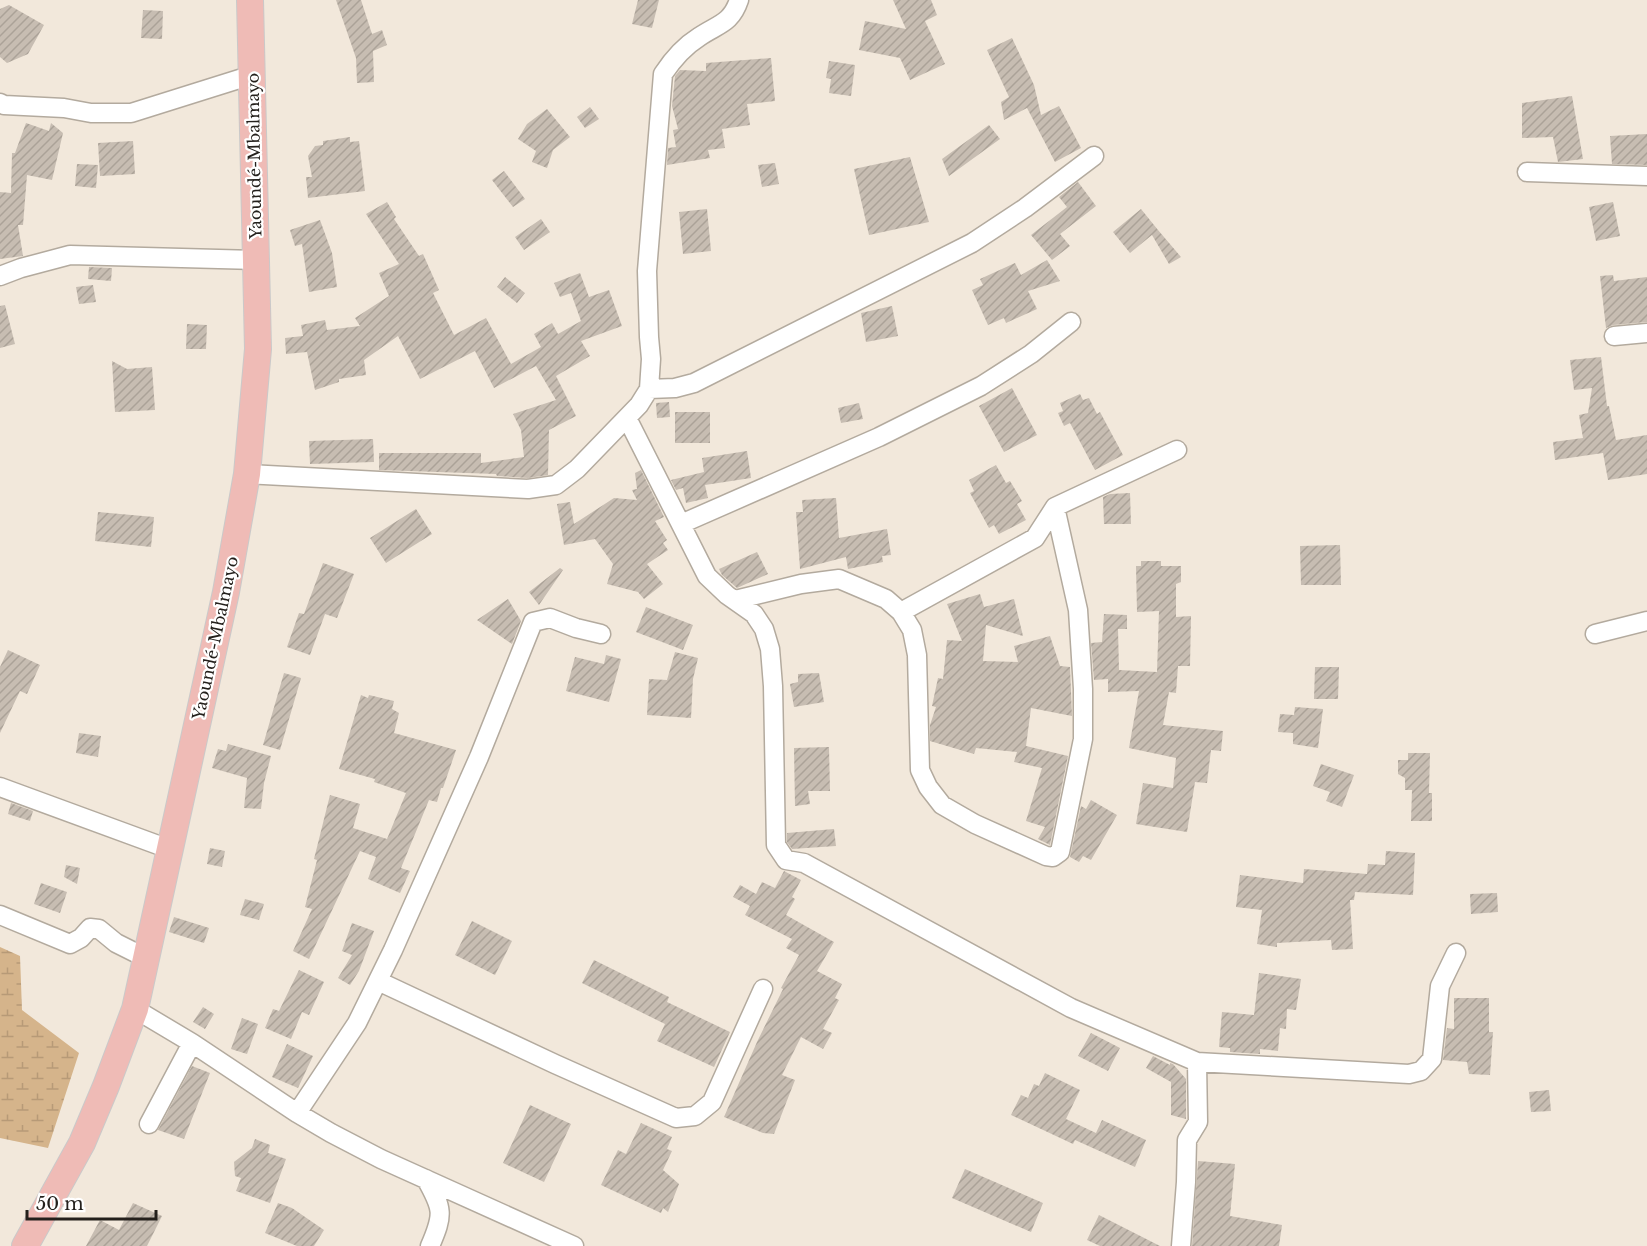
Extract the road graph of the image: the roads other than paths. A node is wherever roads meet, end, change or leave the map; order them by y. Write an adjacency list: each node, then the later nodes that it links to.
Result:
1 (250, 0): 3 (highway, Yaoundé-Mbalmayo)
2 (739, 0): 13 (street)
3 (252, 75): 4 (street); 8 (highway, Yaoundé-Mbalmayo)
4 (0, 103)
5 (1094, 156): 13 (street)
6 (1527, 171): 7 (street)
7 (1647, 176)
8 (257, 260): 9 (street); 16 (highway, Yaoundé-Mbalmayo)
9 (0, 276)
10 (1071, 322): 18 (street)
11 (1647, 333): 12 (street)
12 (1614, 336)
13 (649, 389): 14 (street)
14 (627, 418): 16 (street); 18 (street)
15 (1177, 450): 17 (street)
16 (247, 474): 25 (highway, Yaoundé-Mbalmayo)
17 (1055, 507): 20 (street); 20 (street)
18 (681, 524): 19 (street)
19 (735, 600): 20 (street); 33 (street)
20 (901, 612)
21 (1647, 621): 23 (street)
22 (602, 634): 29 (street)
23 (1595, 634)
24 (0, 787): 25 (street)
25 (169, 849): 28 (highway, Yaoundé-Mbalmayo)
26 (0, 915): 28 (street)
27 (1456, 953): 33 (street)
28 (146, 958): 31 (highway, Yaoundé-Mbalmayo)
29 (378, 981): 30 (street); 34 (street)
30 (764, 989)
31 (135, 1009): 32 (street); 37 (highway, Yaoundé-Mbalmayo)
32 (192, 1043): 34 (street); 35 (street)
33 (1197, 1062): 40 (street)
34 (297, 1113): 36 (street)
35 (149, 1124)
36 (426, 1179): 38 (street); 39 (street)
37 (25, 1246)
38 (430, 1246)
39 (574, 1246)
40 (1181, 1246)

